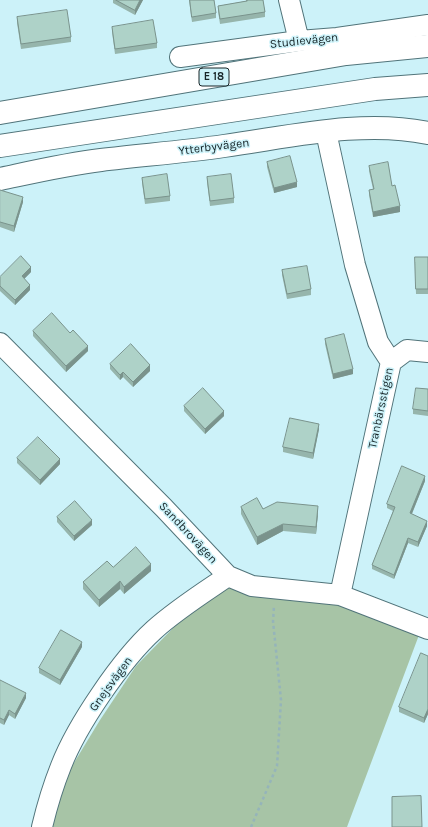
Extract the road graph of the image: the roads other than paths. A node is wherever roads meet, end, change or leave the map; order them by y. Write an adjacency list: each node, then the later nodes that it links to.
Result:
1 (290, 0): 3 (street)
2 (428, 25): 3 (street, Studievägen)
3 (299, 41): 5 (street, Studievägen)
4 (428, 46): 7 (main road, E 18)
5 (180, 56)
6 (428, 85): 10 (main road)
7 (0, 113)
8 (326, 132): 9 (main road, Ytterbyvägen); 11 (main road, Ytterbyvägen); 14 (street, Tranbärsstigen)
9 (428, 133)
10 (0, 146)
11 (0, 179)
12 (0, 343): 15 (street, Sandbrovägen)
13 (428, 352): 14 (street)
14 (391, 362): 16 (street, Tranbärsstigen)
15 (228, 576): 16 (street, Sandbrovägen); 18 (street, Gnejsvägen)
16 (340, 595): 17 (street, Sandbrovägen)
17 (428, 629)
18 (42, 827)

